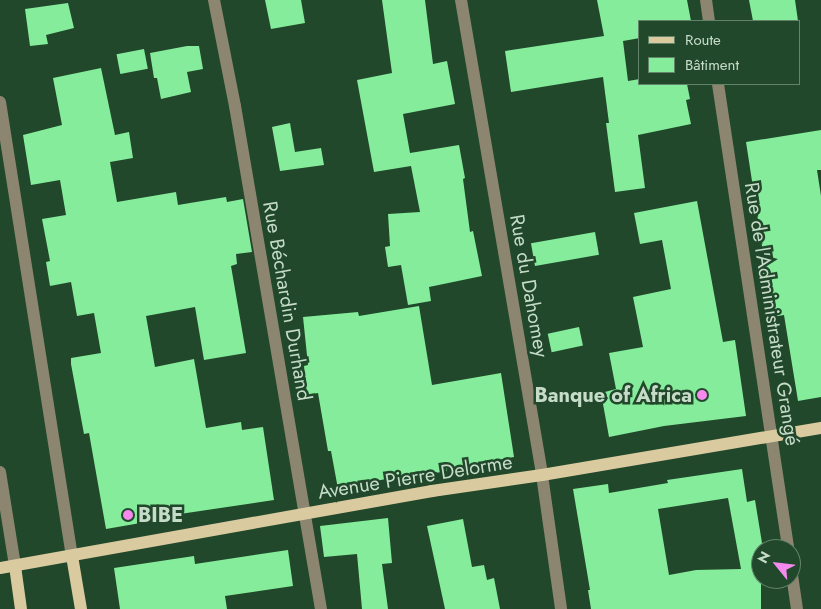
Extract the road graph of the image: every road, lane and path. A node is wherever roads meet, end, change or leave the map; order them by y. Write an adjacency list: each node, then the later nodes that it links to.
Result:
1 (214, 0): 11 (street, Rue Béchardin Durhand)
2 (461, 0): 10 (street, Rue du Dahomey)
3 (706, 0): 4 (street)
4 (709, 20)
5 (718, 85): 8 (street, Rue de l'Administrateur Grangé)
6 (0, 104): 13 (street)
7 (821, 428): 8 (main road, Avenue Pierre Delorme)
8 (772, 436): 10 (main road, Avenue Pierre Delorme); 12 (street, Rue de l'Administrateur Grangé)
9 (0, 472): 14 (street)
10 (542, 475): 11 (main road, Avenue Pierre Delorme); 20 (street, Rue du Dahomey)
11 (305, 514): 13 (main road, Avenue Pierre Delorme); 19 (street, Rue Béchardin Durhand)
12 (787, 539)
13 (72, 556): 14 (main road, Avenue Pierre Delorme); 18 (main road)
14 (15, 566): 15 (main road, Avenue Pierre Delorme); 17 (main road)
15 (0, 568)
16 (794, 589): 21 (street)
17 (21, 609)
18 (81, 609)
19 (320, 609)
20 (561, 609)
21 (797, 609)

